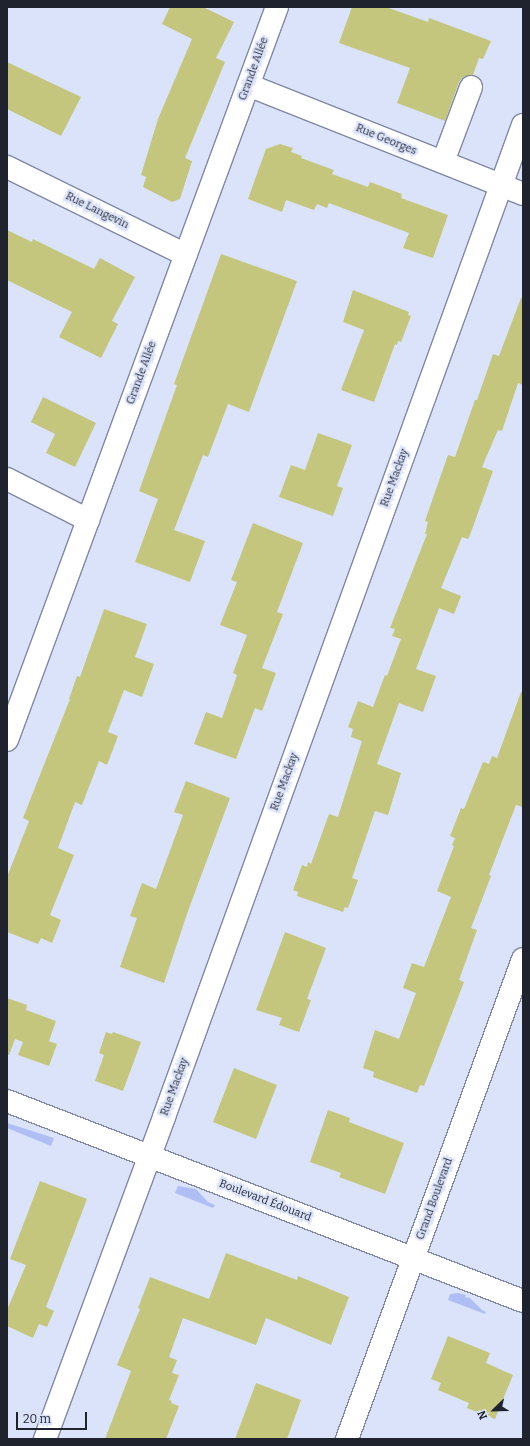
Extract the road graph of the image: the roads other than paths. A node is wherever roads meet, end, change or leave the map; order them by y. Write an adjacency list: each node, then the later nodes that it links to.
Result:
1 (277, 7): 2 (street, Grande Allée)
2 (248, 85): 5 (street, Rue Georges); 9 (street, Grande Allée)
3 (471, 87): 5 (street)
4 (523, 125): 7 (street, Rue Mackay)
5 (443, 162): 7 (street, Rue Georges)
6 (7, 167): 9 (street, Rue Langevin)
7 (502, 185): 8 (street, Rue Georges); 15 (street, Rue Mackay)
8 (523, 194)
9 (186, 255): 11 (street, Grande Allée)
10 (7, 479): 11 (street)
11 (88, 520): 12 (street, Grande Allée)
12 (7, 740)
13 (523, 959): 16 (street, Grand Boulevard)
14 (7, 1101): 15 (street, Boulevard Édouard)
15 (149, 1157): 16 (street, Boulevard Édouard); 18 (street, Rue Mackay)
16 (413, 1259): 17 (street, Boulevard Édouard); 19 (street, Grand Boulevard)
17 (523, 1302)
18 (45, 1439)
19 (347, 1439)

